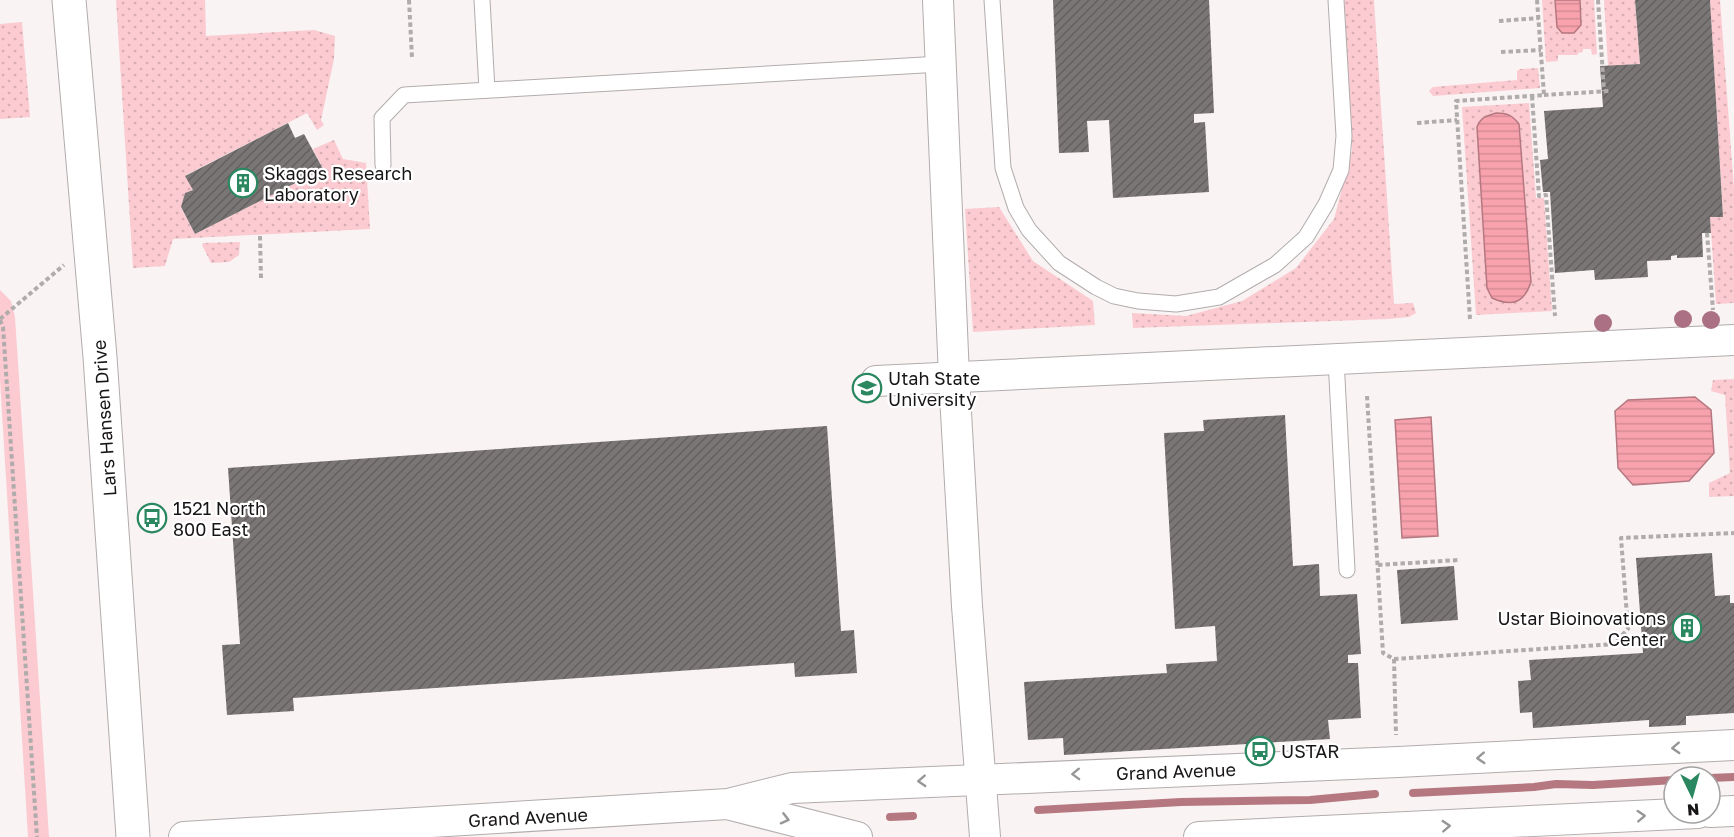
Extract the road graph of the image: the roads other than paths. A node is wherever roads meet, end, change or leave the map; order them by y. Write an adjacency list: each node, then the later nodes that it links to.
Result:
1 (69, 0): 18 (main road, Lars Hansen Drive)
2 (482, 0): 7 (lane)
3 (939, 0): 6 (street)
4 (992, 0): 5 (lane)
5 (1336, 0)
6 (941, 64): 7 (lane); 11 (street)
7 (487, 90): 8 (lane)
8 (383, 165)
9 (1734, 340): 10 (street)
10 (1336, 359): 11 (street); 13 (lane)
11 (954, 377): 12 (street); 15 (street)
12 (876, 381)
13 (1347, 570)
14 (1734, 745): 15 (street, Grand Avenue, one-way to 15)
15 (980, 778): 16 (street, Grand Avenue, one-way to 16); 21 (street)
16 (728, 804): 19 (street, Grand Avenue); 20 (street, Grand Avenue, one-way to 20)
17 (1662, 815): 22 (street, one-way to 17)
18 (133, 837)
19 (184, 837)
20 (857, 837)
21 (985, 837)
22 (1199, 837)

